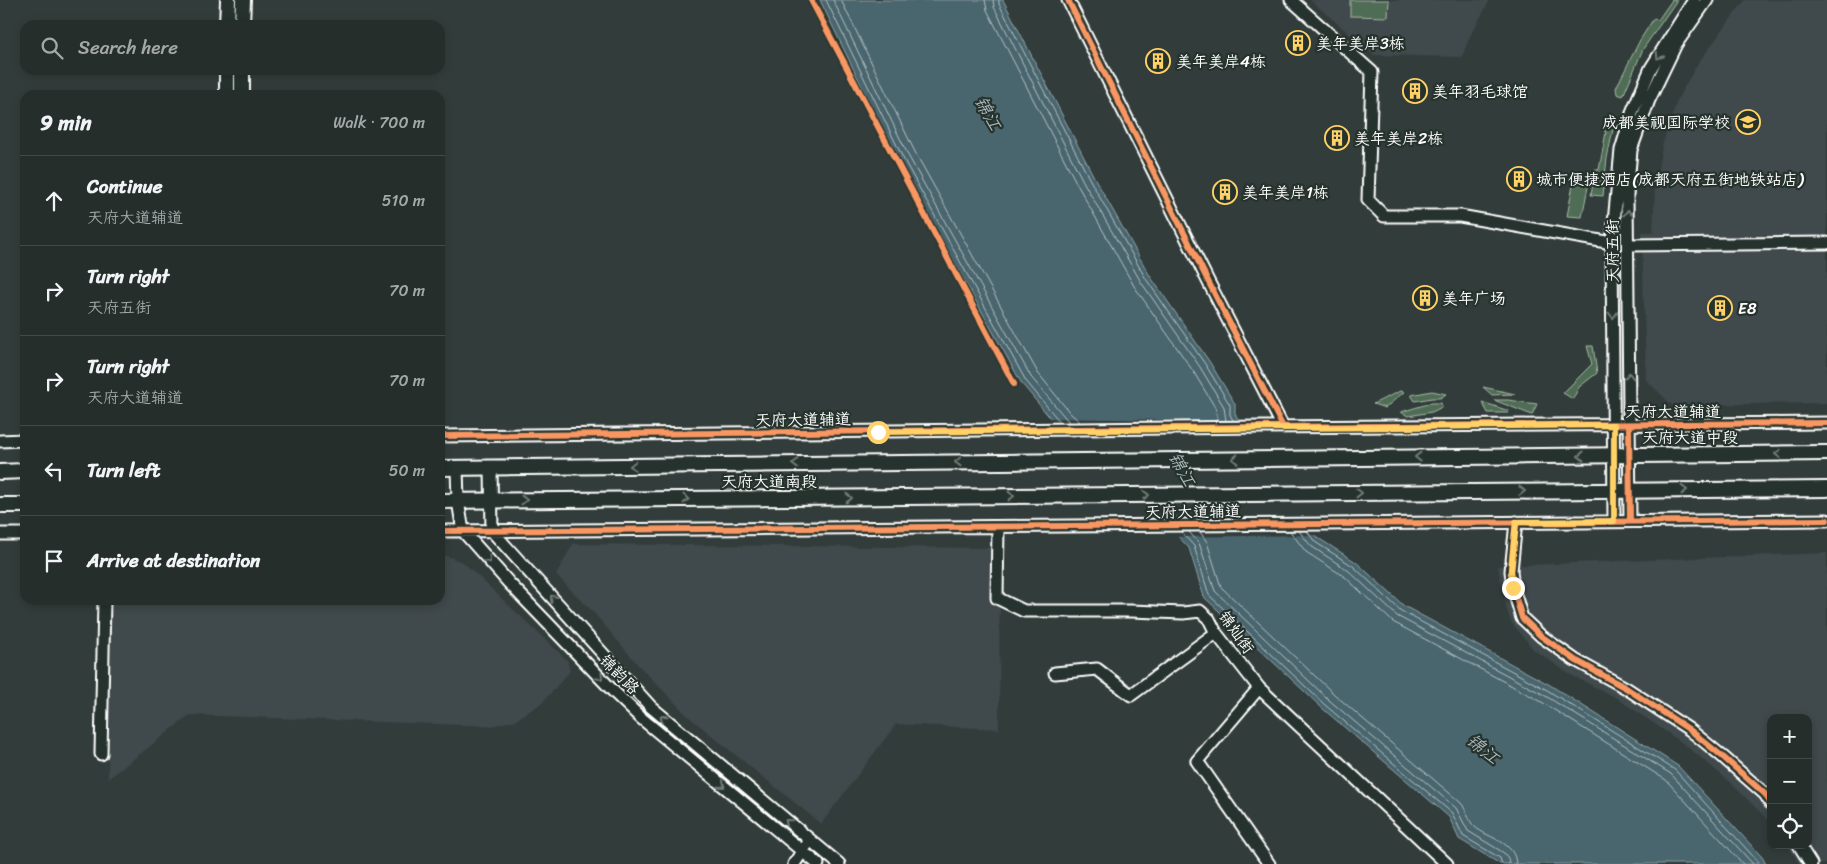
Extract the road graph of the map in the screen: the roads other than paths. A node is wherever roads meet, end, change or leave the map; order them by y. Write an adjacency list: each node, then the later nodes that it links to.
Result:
1 (228, 0): 7 (main road)
2 (243, 0): 8 (main road)
3 (1068, 0): 19 (street)
4 (1291, 0): 13 (street)
5 (1694, 0): 13 (street, 天府五街, one-way to 13)
6 (1707, 0): 15 (street, 天府五街, one-way to 6)
7 (227, 20)
8 (242, 20)
9 (227, 75): 11 (main road)
10 (242, 75): 12 (main road)
11 (227, 90)
12 (242, 90)
13 (1612, 243): 17 (street, 天府五街, one-way to 17)
14 (1827, 243): 15 (street)
15 (1628, 245): 18 (street, 天府五街, one-way to 15)
16 (1827, 423): 18 (street, 天府大道辅道)
17 (1614, 425): 18 (street, 天府大道辅道); 19 (street, 天府大道辅道); 24 (street, 天府五街)
18 (1629, 425): 25 (street, 天府五街)
19 (1283, 427): 20 (street, 天府大道辅道)
20 (445, 436)
21 (20, 440): 22 (street)
22 (0, 441)
23 (1827, 454): 25 (main road, 天府大道中段, one-way to 25)
24 (1614, 455): 25 (main road, 天府大道中段); 26 (main road, 天府大道中段, one-way to 26); 34 (street, 天府五街)
25 (1629, 455): 33 (street, 天府五街)
26 (1284, 458): 29 (main road, 天府大道南段, one-way to 29)
27 (445, 468): 28 (main road, 天府大道南段)
28 (457, 468): 29 (main road, 天府大道南段); 36 (street)
29 (491, 468): 37 (street)
30 (20, 471): 31 (main road)
31 (0, 472)
32 (1827, 489): 33 (main road, one-way to 32)
33 (1629, 490): 34 (main road); 42 (street, 天府五街)
34 (1614, 491): 37 (main road, 天府大道南段, one-way to 34); 41 (street, 天府五街)
35 (445, 501): 36 (main road, 天府大道南段)
36 (458, 501): 37 (main road, 天府大道南段); 46 (street)
37 (491, 501): 47 (street)
38 (0, 505): 39 (main road)
39 (20, 505)
40 (1827, 520): 42 (street, 天府大道辅道)
41 (1614, 521): 42 (street, 天府大道辅道); 43 (street, 天府大道辅道)
42 (1630, 521)
43 (1516, 522): 44 (street, 天府大道辅道); 55 (street)
44 (998, 527): 47 (street, 天府大道辅道); 51 (street, 锦灿街)
45 (445, 531): 46 (street, 天府大道辅道)
46 (463, 531): 47 (street, 天府大道辅道); 58 (street, 锦韵路, one-way to 58)
47 (492, 531): 56 (street, 锦韵路, one-way to 47)
48 (0, 534): 49 (street)
49 (20, 534)
50 (104, 605): 54 (street)
51 (1216, 633): 52 (street); 53 (street, 锦灿街)
52 (1055, 673)
53 (1259, 688): 62 (street); 63 (street, 锦灿街)
54 (101, 754)
55 (1767, 798)
56 (810, 841): 58 (street); 61 (street, 锦韵路)
57 (1802, 849): 64 (street)
58 (802, 852): 59 (street); 60 (street, 锦韵路)
59 (794, 864)
60 (818, 864)
61 (839, 864)
62 (1269, 864)
63 (1447, 864)
64 (1811, 864)

